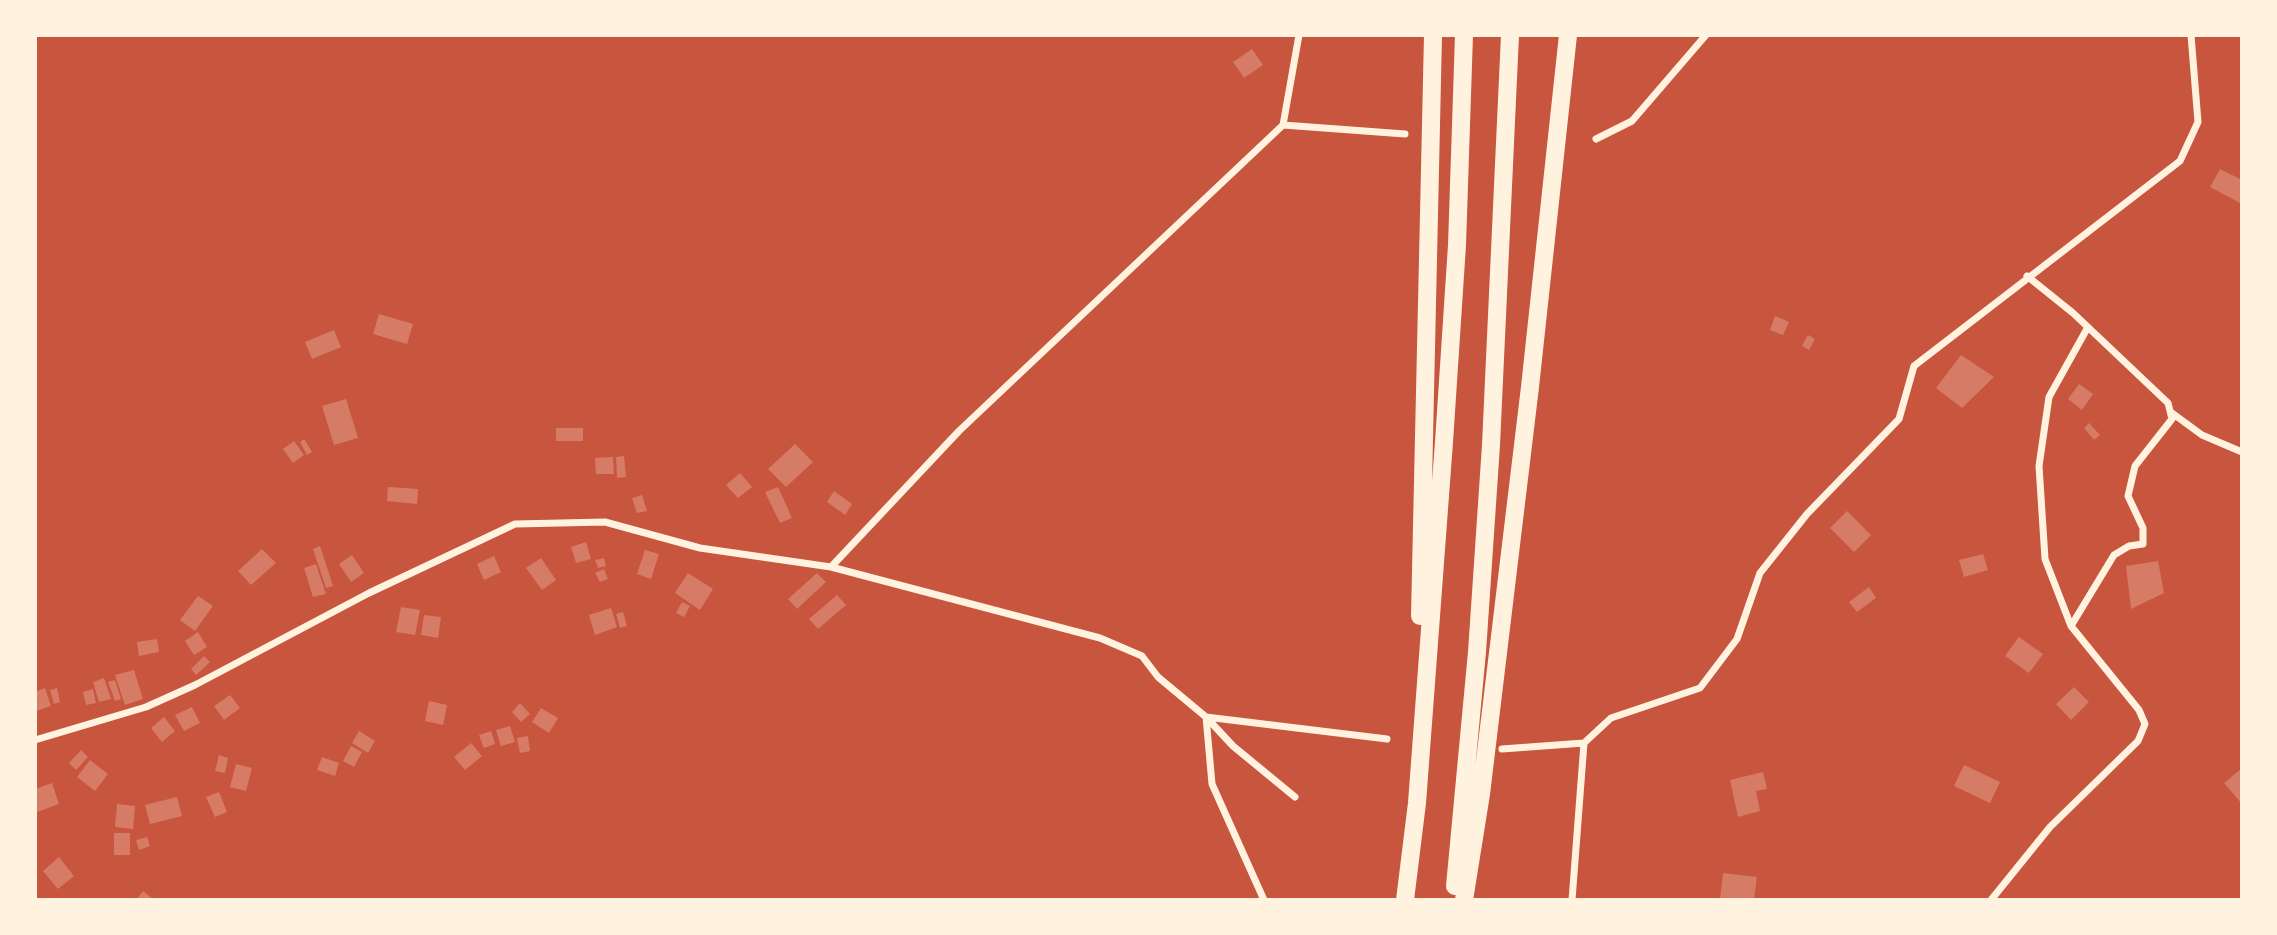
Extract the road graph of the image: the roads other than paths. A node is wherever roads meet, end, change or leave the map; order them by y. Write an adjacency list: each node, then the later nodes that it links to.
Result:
1 (1299, 35): 8 (street)
2 (1433, 35): 23 (highway)
3 (1464, 35): 23 (highway)
4 (1510, 35): 26 (highway)
5 (1568, 35): 27 (highway)
6 (1706, 35): 10 (street)
7 (2191, 35): 11 (street)
8 (1283, 125): 9 (street); 15 (street)
9 (1405, 134)
10 (1596, 139)
11 (2027, 276): 12 (street); 20 (street)
12 (2088, 327): 13 (street); 16 (street)
13 (2172, 413): 14 (street); 16 (street)
14 (2242, 452)
15 (831, 566): 17 (street); 19 (street)
16 (2071, 626): 29 (street)
17 (1206, 717): 18 (street); 22 (street); 24 (street)
18 (1387, 739)
19 (35, 740)
20 (1584, 743): 21 (street); 28 (street)
21 (1502, 750)
22 (1294, 797)
23 (1417, 803): 25 (highway)
24 (1264, 900)
25 (1405, 900)
26 (1453, 900)
27 (1464, 900)
28 (1572, 900)
29 (1991, 900)

